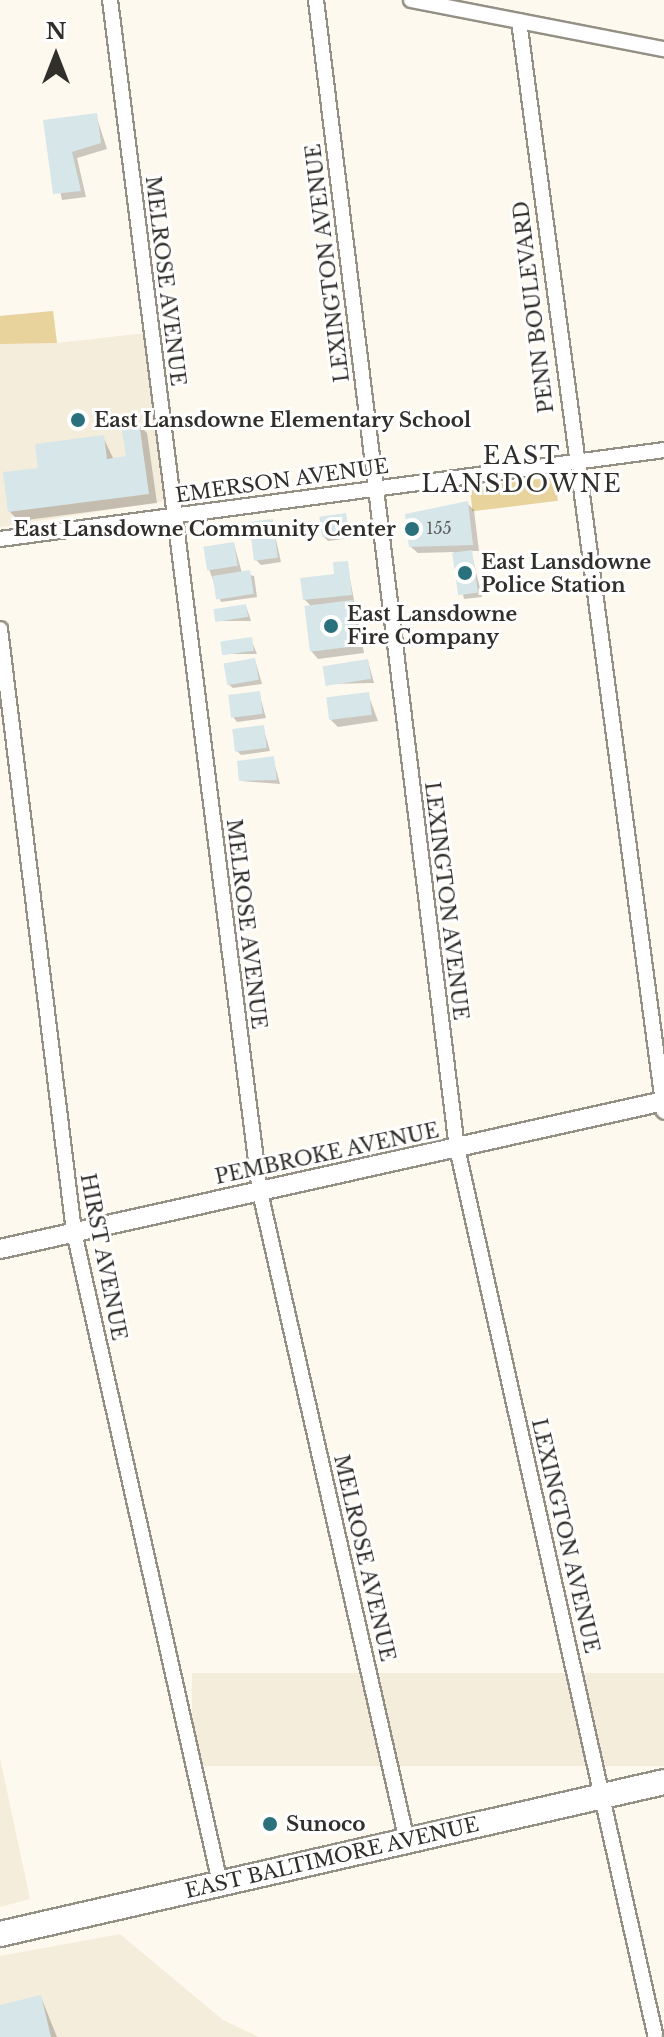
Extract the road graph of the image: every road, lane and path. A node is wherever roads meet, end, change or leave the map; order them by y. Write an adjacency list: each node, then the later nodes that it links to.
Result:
1 (110, 0): 9 (street, MELROSE AVENUE)
2 (316, 0): 8 (street, LEXINGTON AVENUE)
3 (411, 0): 4 (street)
4 (519, 21): 5 (street); 7 (street, PENN BOULEVARD)
5 (664, 49)
6 (664, 450): 7 (street, EMERSON AVENUE)
7 (573, 462): 8 (street, EMERSON AVENUE); 12 (street, PENN BOULEVARD)
8 (375, 489): 9 (street, EMERSON AVENUE); 13 (street, LEXINGTON AVENUE)
9 (174, 516): 10 (street, EMERSON AVENUE); 14 (street, MELROSE AVENUE)
10 (0, 539)
11 (0, 629): 15 (street, HIRST AVENUE)
12 (663, 1104): 13 (street, PEMBROKE AVENUE)
13 (457, 1148): 14 (street, PEMBROKE AVENUE); 18 (street, LEXINGTON AVENUE)
14 (260, 1192): 15 (street, PEMBROKE AVENUE); 19 (street, MELROSE AVENUE)
15 (74, 1232): 16 (street, PEMBROKE AVENUE); 20 (street, HIRST AVENUE)
16 (0, 1249)
17 (664, 1782): 18 (main road, EAST BALTIMORE AVENUE)
18 (603, 1796): 19 (main road, EAST BALTIMORE AVENUE); 22 (street, LEXINGTON AVENUE)
19 (407, 1841): 20 (main road, EAST BALTIMORE AVENUE)
20 (220, 1883): 21 (main road, EAST BALTIMORE AVENUE)
21 (0, 1934)
22 (655, 2034)

